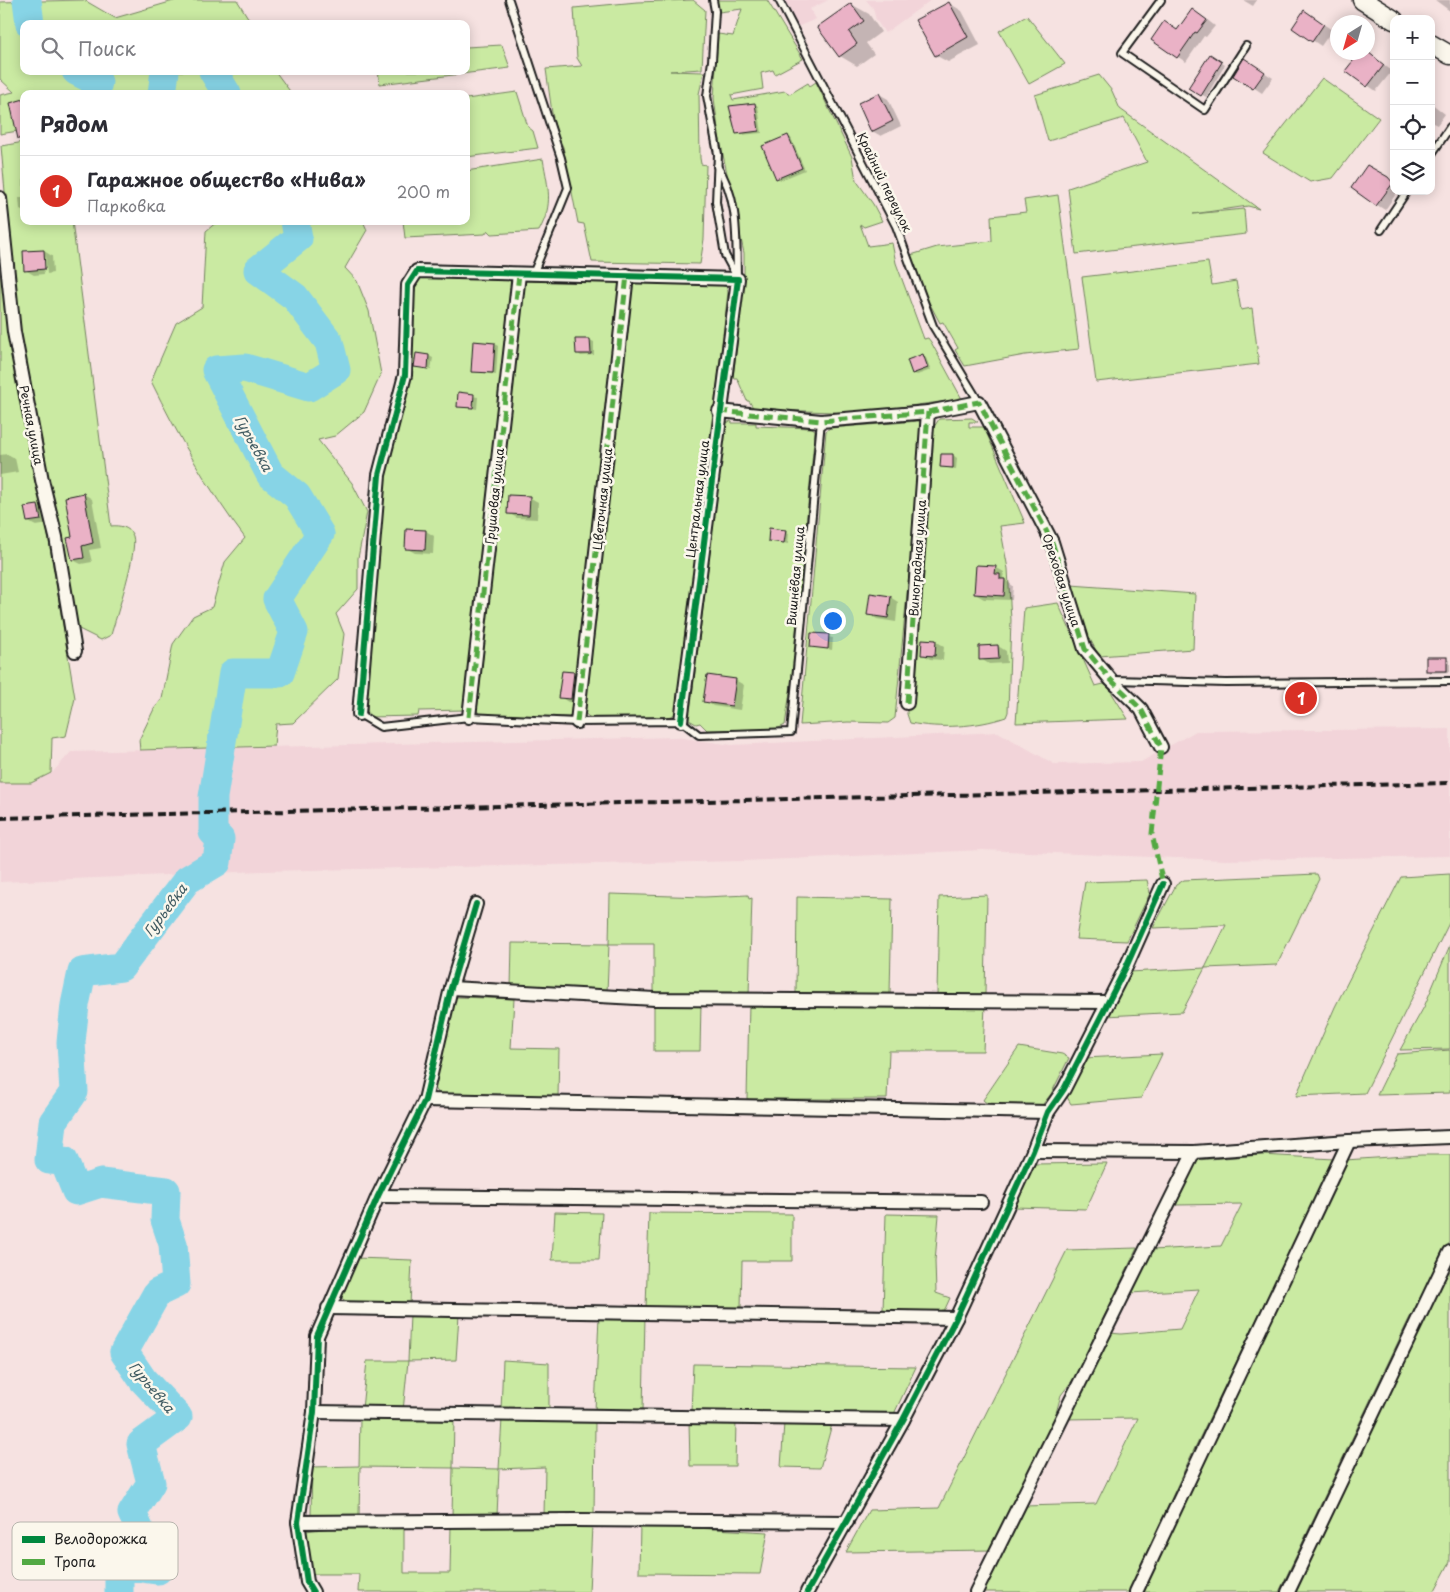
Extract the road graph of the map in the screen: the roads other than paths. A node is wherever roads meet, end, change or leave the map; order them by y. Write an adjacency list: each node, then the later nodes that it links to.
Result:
1 (509, 0): 17 (lane)
2 (713, 0): 12 (lane)
3 (779, 0): 20 (lane, Крайний переулок)
4 (1162, 0): 7 (lane)
5 (1362, 0): 6 (main road)
6 (1390, 18)
7 (1246, 46)
8 (1435, 47): 9 (main road)
9 (1450, 56)
10 (1450, 127): 11 (lane)
11 (1434, 150)
12 (717, 166): 19 (lane); 19 (lane)
13 (1404, 195): 15 (lane)
14 (0, 198): 24 (street, Речная улица)
15 (1380, 230)
16 (519, 274): 17 (street); 28 (street); 29 (street, Грушовая улица)
17 (533, 274): 18 (street)
18 (627, 275): 19 (street); 30 (street, Цветочная улица)
19 (738, 279): 21 (street, Центральная улица)
20 (979, 402): 22 (street); 25 (street, Ореховая улица)
21 (720, 411): 23 (street); 31 (street, Центральная улица)
22 (928, 412): 23 (street); 27 (street, Виноградная улица)
23 (821, 421): 31 (lane, Вишнёвая улица)
24 (75, 651)
25 (1112, 680): 26 (lane); 32 (street, Ореховая улица)
26 (1450, 681)
27 (907, 703)
28 (359, 714): 29 (lane)
29 (469, 718): 30 (lane)
30 (577, 722): 31 (lane)
31 (681, 722)
32 (1161, 747)
33 (1163, 884): 36 (street)
34 (476, 904): 35 (street)
35 (451, 988): 36 (street); 37 (street)
36 (1108, 1002): 38 (street)
37 (425, 1100): 38 (street); 43 (street)
38 (1048, 1112): 41 (street)
39 (1450, 1138): 40 (street)
40 (1348, 1141): 42 (street); 55 (street)
41 (1033, 1151): 42 (street); 47 (street)
42 (1194, 1152): 54 (street)
43 (378, 1196): 44 (street); 46 (street)
44 (981, 1202)
45 (1450, 1252): 56 (street)
46 (328, 1308): 47 (street); 48 (street)
47 (956, 1318): 49 (street)
48 (314, 1412): 49 (street); 50 (street)
49 (903, 1420): 51 (street)
50 (298, 1522): 51 (street); 52 (street)
51 (847, 1522): 53 (street)
52 (313, 1592)
53 (807, 1592)
54 (976, 1592)
55 (1136, 1592)
56 (1288, 1592)

